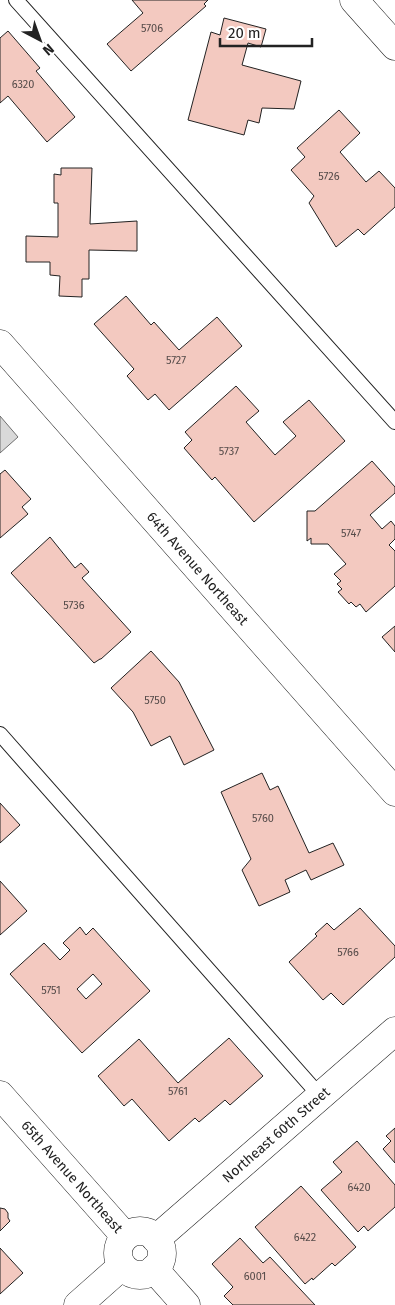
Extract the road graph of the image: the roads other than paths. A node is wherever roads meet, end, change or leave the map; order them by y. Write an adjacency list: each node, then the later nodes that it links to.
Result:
1 (16, 0): 5 (lane)
2 (354, 0): 3 (street)
3 (395, 46)
4 (0, 344): 7 (street, 64th Avenue Northeast)
5 (395, 422)
6 (0, 734): 10 (lane)
7 (395, 792)
8 (395, 1031): 10 (street, Northeast 60th Street)
9 (0, 1095): 11 (street, 65th Avenue Northeast)
10 (320, 1096): 12 (street, Northeast 60th Street)
11 (125, 1236): 12 (street); 13 (street)
12 (156, 1239): 14 (street)
13 (122, 1266): 14 (street); 15 (street)
14 (154, 1269): 16 (street)
15 (78, 1305)
16 (186, 1305)

